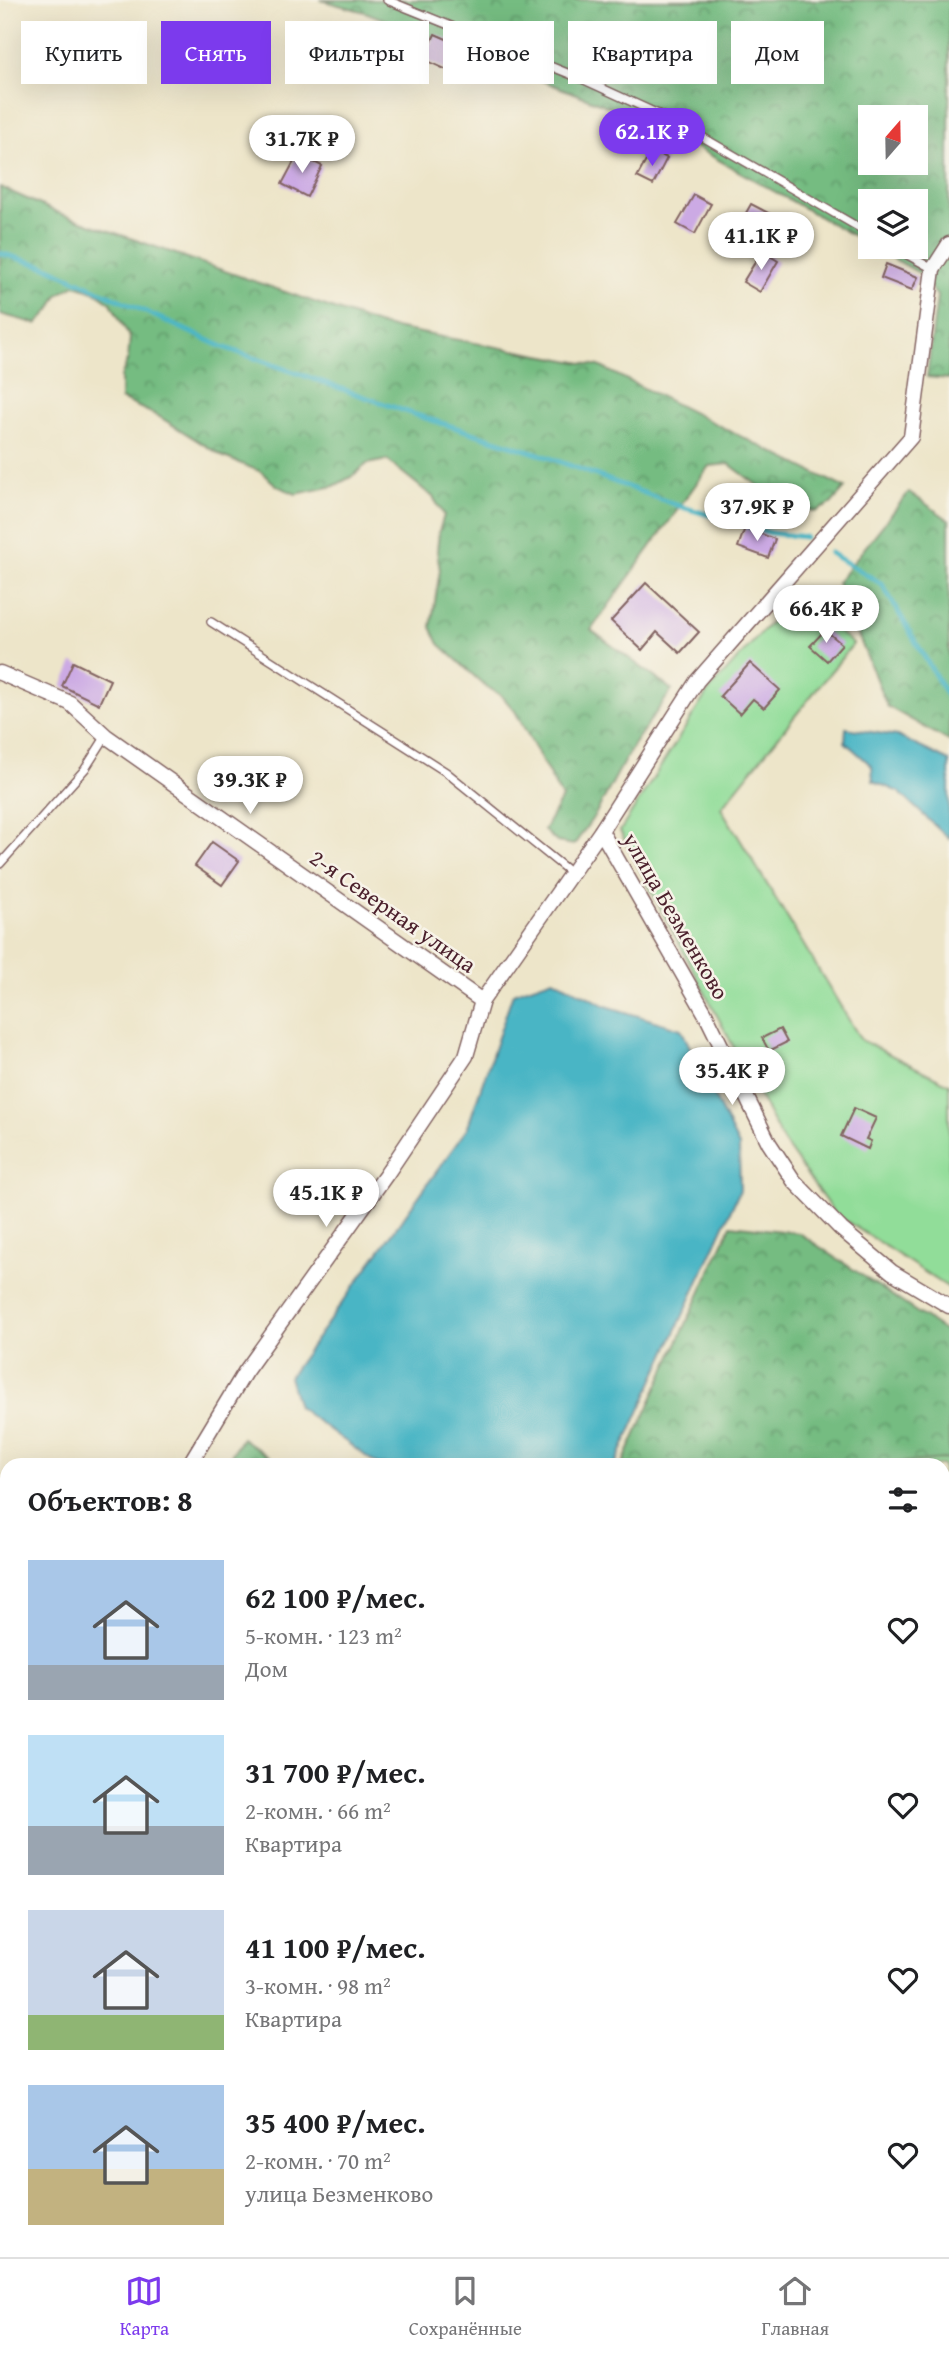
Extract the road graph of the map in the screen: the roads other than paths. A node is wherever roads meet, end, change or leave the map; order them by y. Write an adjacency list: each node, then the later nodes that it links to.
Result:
1 (387, 0): 2 (lane)
2 (858, 227)
3 (949, 244): 5 (street)
4 (915, 259): 5 (lane)
5 (933, 269): 9 (street)
6 (211, 622): 11 (lane)
7 (0, 673): 8 (street, 2-я Северная улица)
8 (106, 736): 10 (lane); 12 (street, 2-я Северная улица)
9 (601, 831): 11 (street); 13 (street, улица Безменково)
10 (0, 864)
11 (571, 873): 12 (street)
12 (482, 1001): 14 (street)
13 (949, 1306)
14 (193, 1458)

